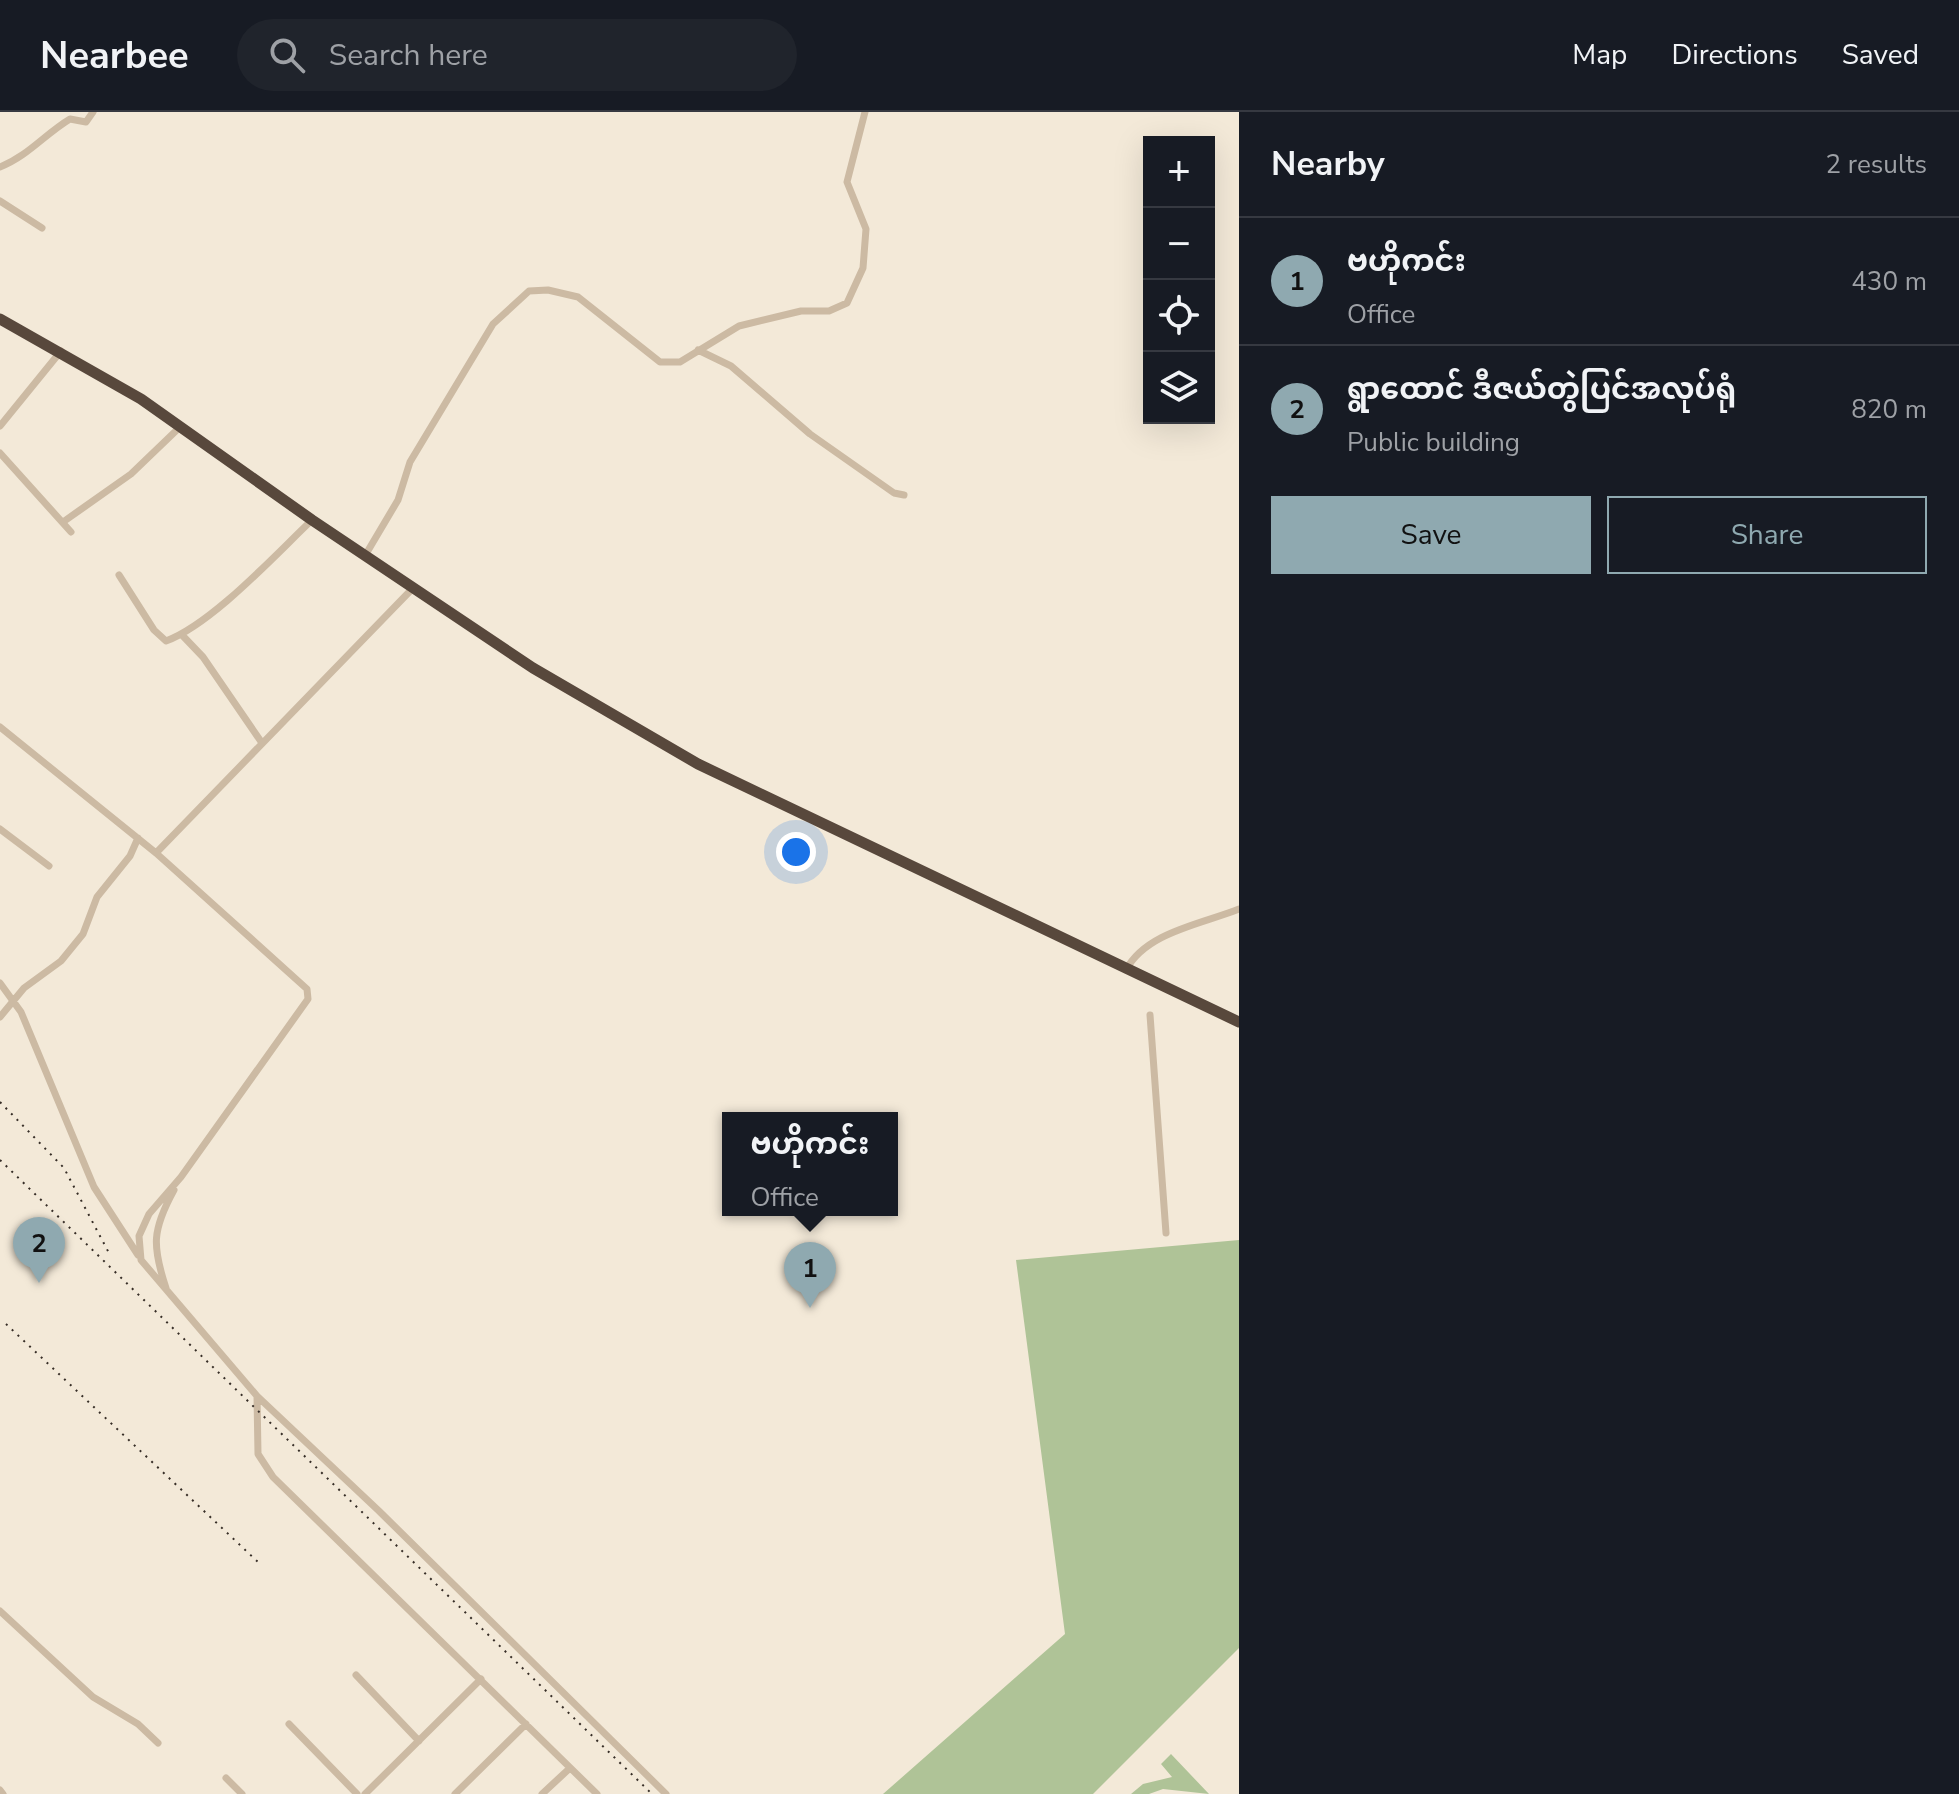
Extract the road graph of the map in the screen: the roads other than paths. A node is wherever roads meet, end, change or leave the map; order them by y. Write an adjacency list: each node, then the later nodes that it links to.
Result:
1 (93, 112): 3 (street)
2 (865, 112): 7 (street)
3 (0, 167)
4 (0, 201): 5 (street)
5 (42, 228)
6 (0, 319): 8 (highway)
7 (698, 350): 12 (street); 16 (street)
8 (61, 351): 9 (street); 10 (highway)
9 (0, 426)
10 (181, 426): 13 (highway); 14 (street)
11 (0, 453): 14 (street)
12 (904, 495)
13 (312, 520): 16 (highway); 19 (street)
14 (63, 522): 15 (street)
15 (71, 532)
16 (366, 554): 18 (highway)
17 (119, 575): 19 (street)
18 (414, 587): 21 (street); 27 (highway)
19 (182, 635): 21 (street)
20 (0, 727): 23 (street)
21 (262, 743): 24 (street)
22 (0, 829): 25 (street)
23 (138, 838): 24 (street); 29 (street)
24 (156, 853): 33 (street)
25 (49, 866)
26 (1239, 909): 27 (street)
27 (1126, 970): 32 (highway)
28 (0, 983): 29 (street)
29 (14, 1001): 31 (street); 35 (street)
30 (1150, 1015): 34 (street)
31 (0, 1017)
32 (1239, 1022)
33 (181, 1177): 35 (street); 36 (street)
34 (1166, 1233)
35 (141, 1260): 36 (street)
36 (167, 1290): 37 (street)
37 (257, 1396): 40 (street); 53 (street)
38 (0, 1611): 44 (street)
39 (356, 1675): 43 (street)
40 (481, 1679): 42 (street); 43 (street)
41 (289, 1724): 49 (street)
42 (526, 1724): 45 (street); 50 (street)
43 (419, 1741): 47 (street)
44 (158, 1743)
45 (570, 1768): 51 (street); 52 (street)
46 (226, 1778): 48 (street)
47 (369, 1793)
48 (242, 1794)
49 (357, 1794)
50 (455, 1794)
51 (542, 1794)
52 (597, 1794)
53 (666, 1794)

